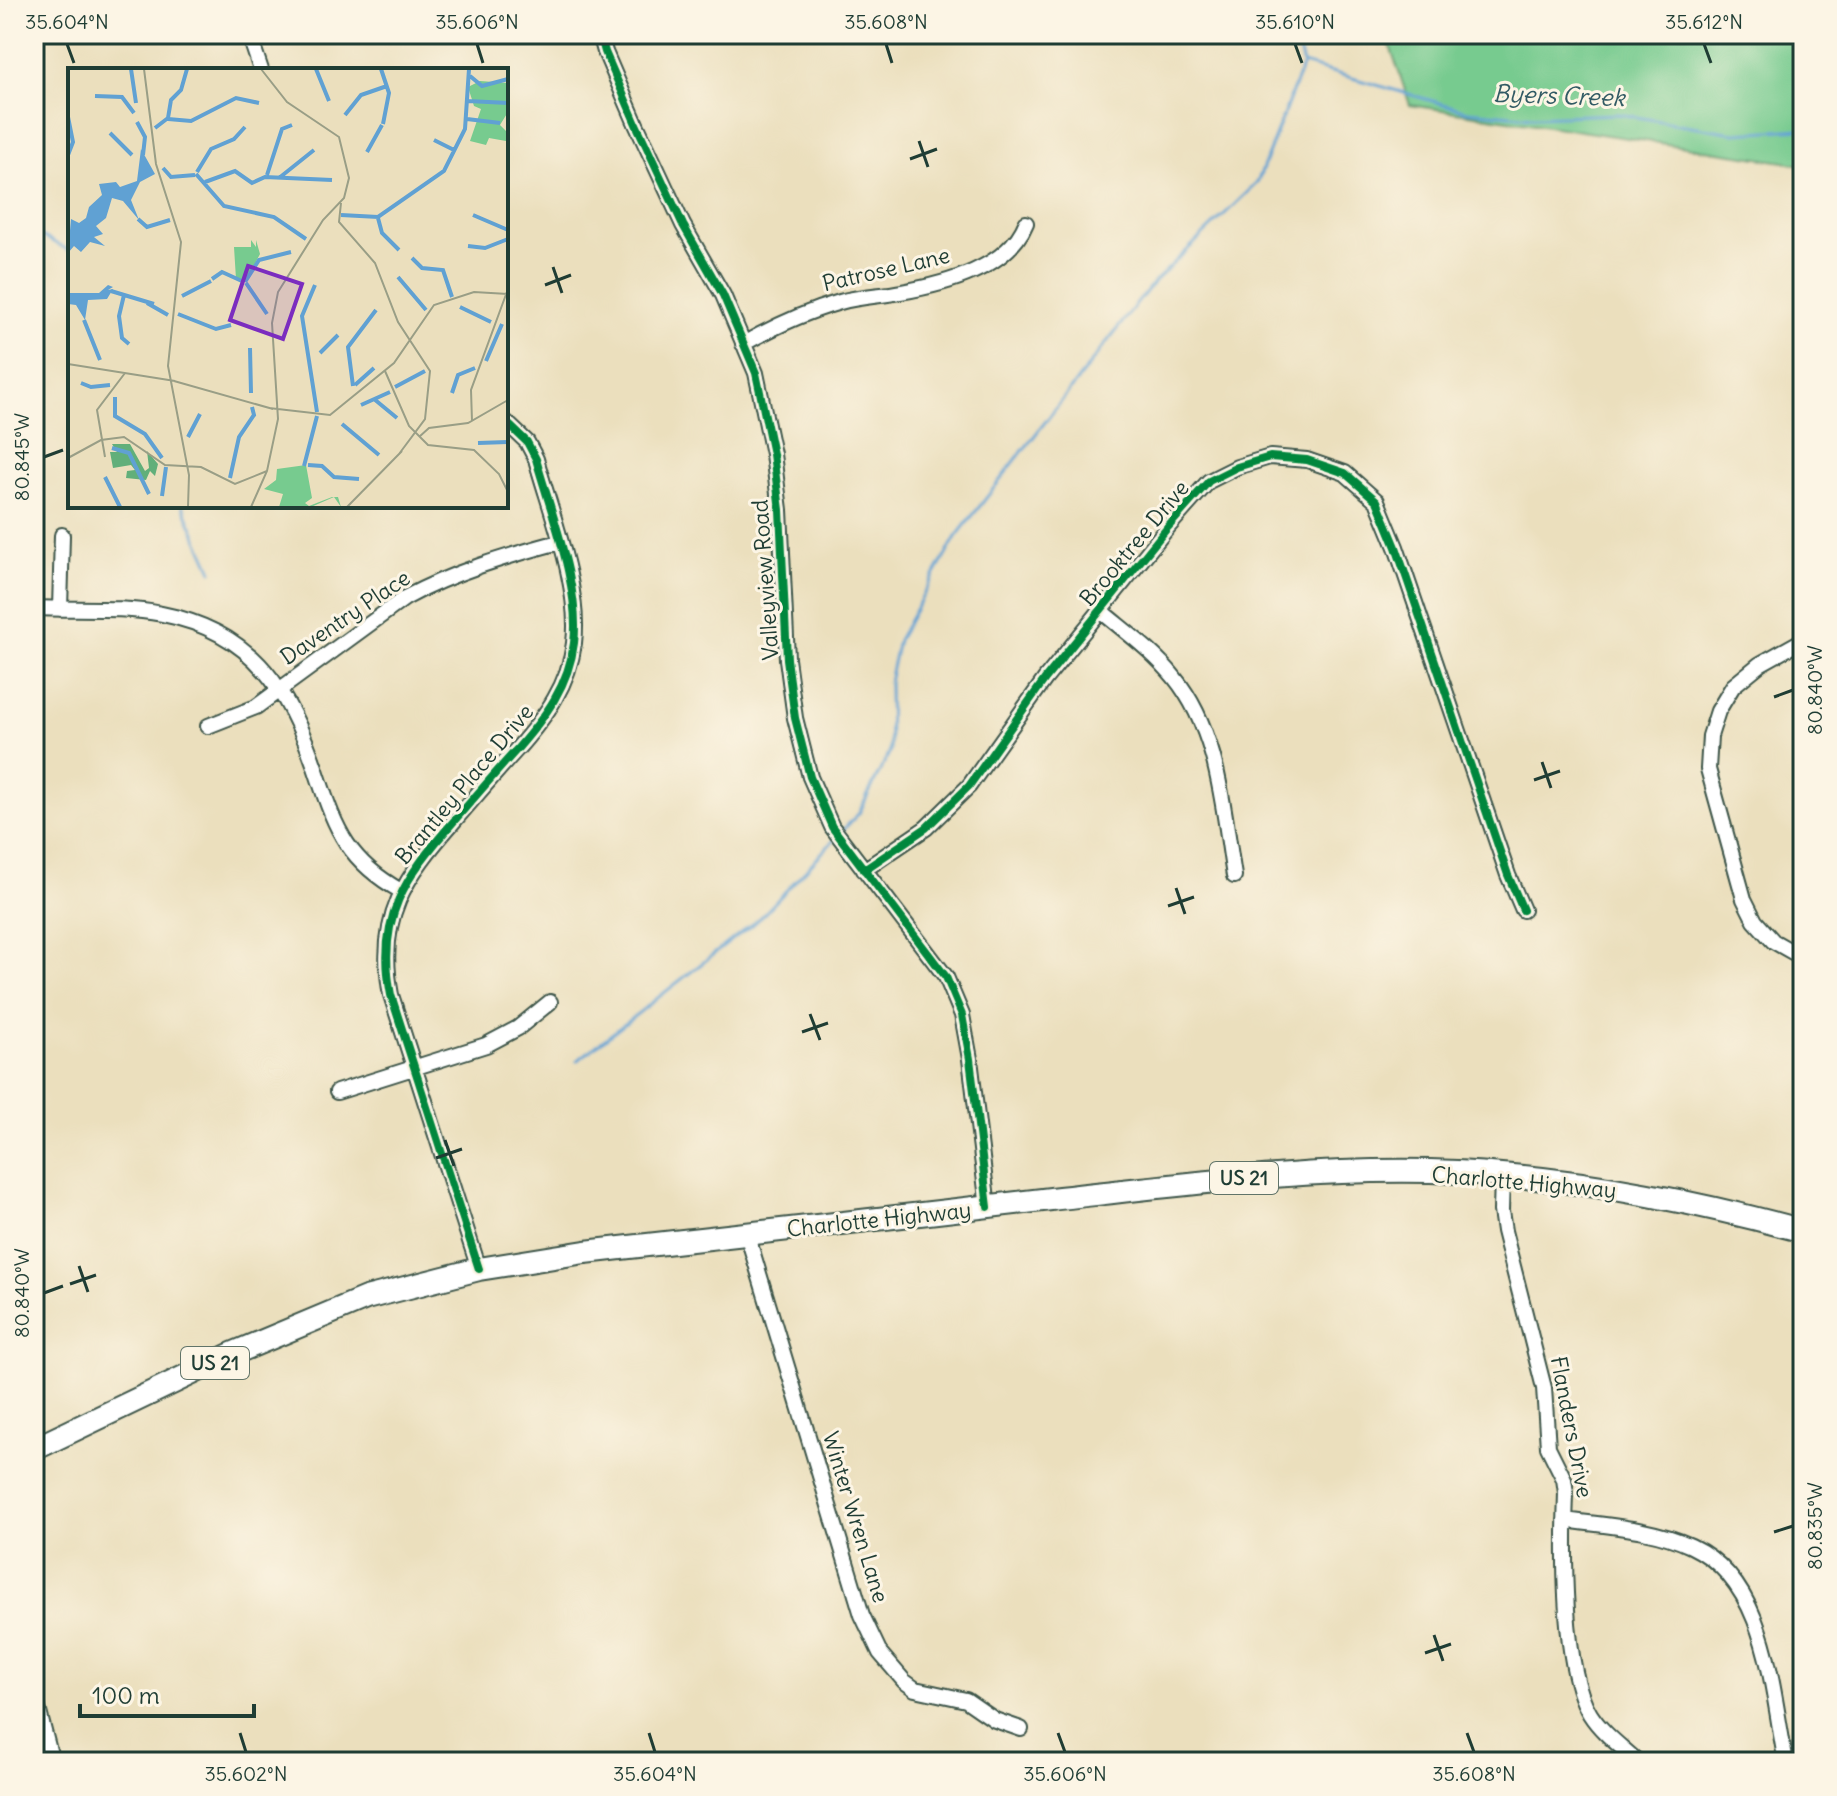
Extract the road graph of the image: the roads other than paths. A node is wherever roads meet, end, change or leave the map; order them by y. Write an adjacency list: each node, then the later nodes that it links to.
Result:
1 (249, 34): 3 (street)
2 (600, 34): 5 (street, Valleyview Road)
3 (260, 68)
4 (1026, 223): 5 (street, Patrose Lane)
5 (743, 344): 15 (street, Valleyview Road)
6 (508, 424): 8 (street, Brantley Place Drive)
7 (62, 535): 10 (street)
8 (559, 542): 13 (street, Daventry Place); 17 (street, Brantley Place Drive)
9 (34, 608): 10 (street)
10 (60, 609): 13 (street)
11 (1101, 611): 15 (street, Brooktree Drive); 16 (street); 18 (street, Brooktree Drive)
12 (1803, 640): 19 (street)
13 (280, 688): 14 (street, Daventry Place); 17 (street)
14 (208, 726)
15 (864, 870): 24 (street, Valleyview Road)
16 (1234, 876)
17 (401, 891): 21 (street, Brantley Place Drive)
18 (1523, 910)
19 (1803, 958)
20 (550, 1002): 21 (street)
21 (414, 1068): 22 (street); 27 (street, Brantley Place Drive)
22 (337, 1092)
23 (1502, 1177): 24 (main road, Charlotte Highway / US 21); 25 (main road, Charlotte Highway / US 21); 29 (street, Flanders Drive)
24 (988, 1207): 26 (main road, Charlotte Highway / US 21)
25 (1803, 1231)
26 (747, 1234): 27 (main road, Charlotte Highway / US 21); 31 (street, Winter Wren Lane)
27 (479, 1269): 28 (main road, Charlotte Highway / US 21)
28 (34, 1449)
29 (1565, 1520): 33 (street, Flanders Drive); 34 (street)
30 (34, 1693): 32 (street)
31 (1021, 1729)
32 (52, 1762)
33 (1638, 1762)
34 (1786, 1762)

